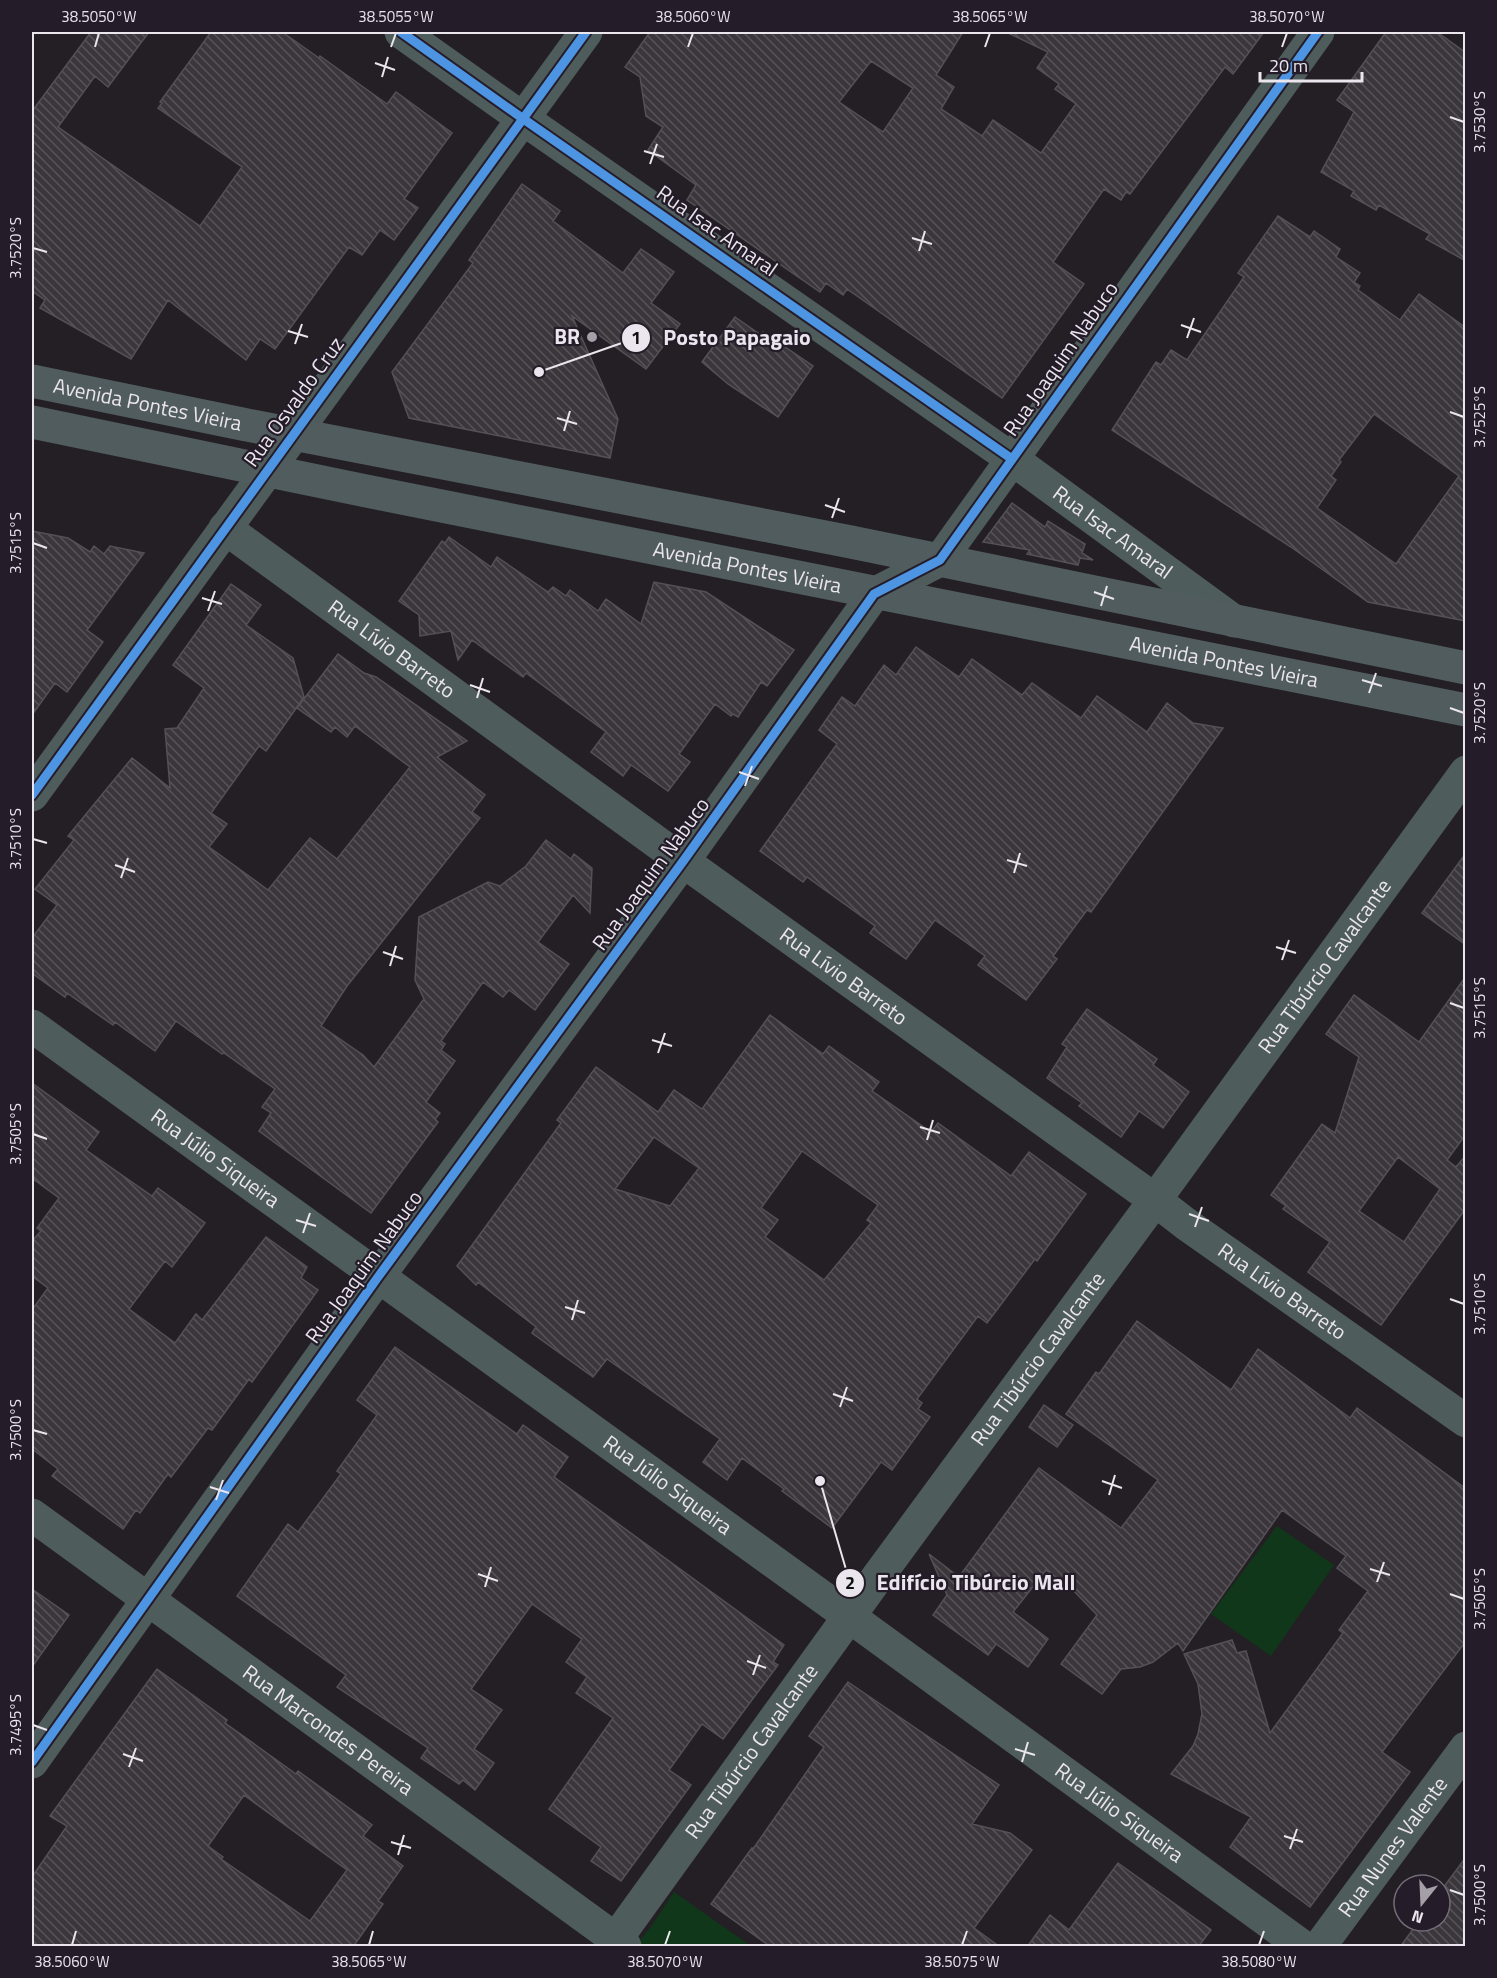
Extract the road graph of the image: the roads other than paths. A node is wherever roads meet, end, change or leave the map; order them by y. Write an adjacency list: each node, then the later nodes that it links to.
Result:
1 (401, 32): 4 (street, Rua Isac Amaral)
2 (585, 32): 4 (street, Rua Osvaldo Cruz)
3 (1318, 32): 8 (street, Rua Joaquim Nabuco)
4 (522, 118): 7 (street, Rua Osvaldo Cruz); 8 (street, Rua Isac Amaral)
5 (32, 381): 7 (main road, Avenida Pontes Vieira)
6 (32, 422): 9 (main road, Avenida Pontes Vieira)
7 (293, 434): 9 (street, Rua Osvaldo Cruz); 11 (main road, Avenida Pontes Vieira)
8 (1012, 459): 11 (street, Rua Joaquim Nabuco); 13 (street, Rua Isac Amaral)
9 (266, 471): 10 (street, Rua Osvaldo Cruz); 12 (main road, Avenida Pontes Vieira)
10 (225, 528): 17 (street, Rua Osvaldo Cruz); 18 (street, Rua Lívio Barreto)
11 (940, 561): 12 (street, Rua Joaquim Nabuco); 13 (main road, Avenida Pontes Vieira)
12 (874, 594): 15 (main road, Avenida Pontes Vieira); 18 (street, Rua Joaquim Nabuco)
13 (1234, 621): 14 (main road, Avenida Pontes Vieira)
14 (1466, 668)
15 (1466, 710)
16 (1465, 773): 20 (street, Rua Tibúrcio Cavalcante)
17 (32, 795)
18 (684, 861): 20 (street, Rua Lívio Barreto); 21 (street, Rua Joaquim Nabuco)
19 (32, 1026): 21 (street, Rua Júlio Siqueira)
20 (1155, 1200): 22 (street, Rua Lívio Barreto); 25 (street, Rua Tibúrcio Cavalcante)
21 (378, 1277): 24 (street, Rua Joaquim Nabuco); 25 (street, Rua Júlio Siqueira)
22 (1466, 1421)
23 (32, 1515): 24 (street, Rua Marcondes Pereira)
24 (148, 1598): 27 (street, Rua Joaquim Nabuco); 28 (street, Rua Marcondes Pereira)
25 (850, 1617): 28 (street, Rua Tibúrcio Cavalcante); 29 (street, Rua Júlio Siqueira)
26 (1466, 1748): 30 (street, Rua Nunes Valente)
27 (32, 1762)
28 (617, 1944)
29 (1302, 1947)
30 (1320, 1947)

